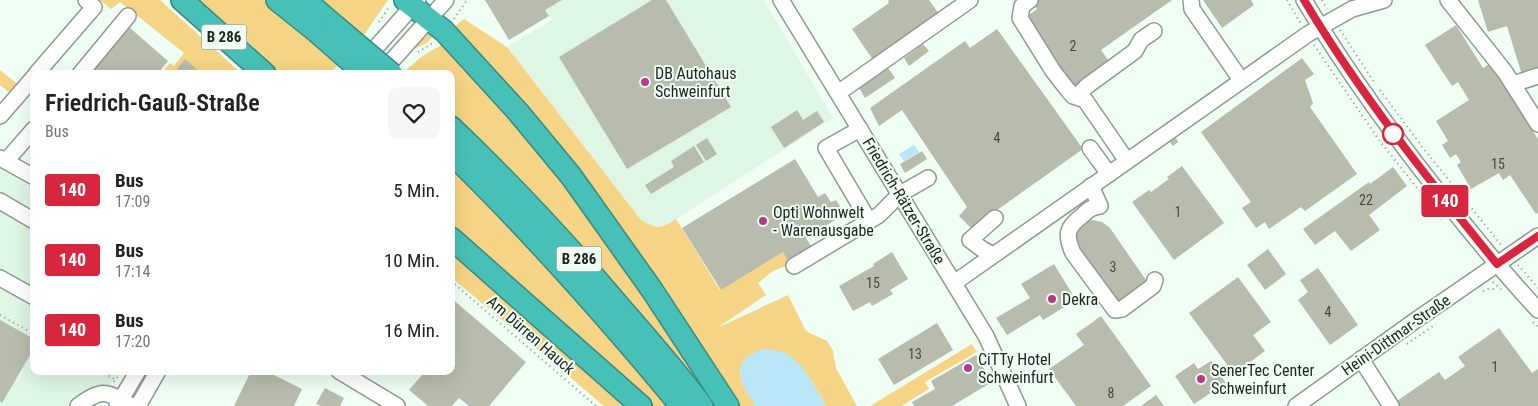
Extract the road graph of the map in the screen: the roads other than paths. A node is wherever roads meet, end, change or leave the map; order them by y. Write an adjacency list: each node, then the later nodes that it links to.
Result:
1 (86, 0): 20 (street)
2 (182, 0): 22 (highway, B 286)
3 (278, 0): 17 (highway)
4 (305, 0): 17 (highway)
5 (446, 0): 15 (street)
6 (781, 0): 29 (street, Friedrich-Rätzer-Straße)
7 (970, 0): 29 (street)
8 (1030, 0): 30 (street)
9 (1304, 0): 16 (street)
10 (1384, 0): 16 (street)
11 (1448, 0): 28 (street)
12 (412, 2): 15 (highway, B 286); 23 (street)
13 (1188, 7): 26 (street)
14 (128, 16): 21 (street)
15 (430, 18): 19 (street); 70 (highway, B 286)
16 (1327, 23): 26 (street); 52 (street)
17 (326, 29): 19 (highway, bridge); 24 (highway, bridge)
18 (1154, 31): 30 (street)
19 (392, 66)
20 (39, 70)
21 (83, 70)
22 (261, 70)
23 (356, 70)
24 (362, 70)
25 (1538, 76): 28 (street)
26 (1240, 80): 39 (street)
27 (30, 81): 31 (street)
28 (1513, 84): 32 (street)
29 (838, 93): 33 (street, Friedrich-Rätzer-Straße)
30 (1081, 98): 39 (street)
31 (1, 114)
32 (1538, 124)
33 (860, 129): 44 (street, Friedrich-Rätzer-Straße); 48 (street)
34 (455, 131): 69 (highway, B 286)
35 (30, 133): 38 (street)
36 (1090, 148): 40 (street)
37 (455, 157): 68 (highway, B 286)
38 (3, 160): 41 (street)
39 (1127, 161): 40 (street)
40 (1109, 174): 43 (street)
41 (30, 175)
42 (928, 178): 44 (street)
43 (1091, 186): 51 (street); 55 (street)
44 (900, 194): 48 (street); 56 (street, Friedrich-Rätzer-Straße)
45 (0, 201): 47 (street)
46 (995, 218): 51 (street)
47 (30, 219)
48 (869, 221): 53 (street)
49 (1538, 236): 52 (street, Heini-Dittmar-Straße)
50 (455, 242): 67 (highway)
51 (993, 255): 56 (street)
52 (1497, 264): 58 (street); 59 (street, Heini-Dittmar-Straße)
53 (794, 266)
54 (0, 278): 57 (street)
55 (1155, 280)
56 (954, 283): 71 (street, Friedrich-Rätzer-Straße)
57 (30, 295)
58 (1538, 310)
59 (1361, 359): 72 (street, Heini-Dittmar-Straße); 73 (street)
60 (136, 375): 63 (street)
61 (156, 375): 65 (street)
62 (346, 375): 66 (street)
63 (123, 404): 64 (street)
64 (78, 406)
65 (138, 406)
66 (397, 406)
67 (641, 406)
68 (681, 406)
69 (702, 406)
70 (728, 406)
71 (1018, 406)
72 (1296, 406)
73 (1391, 406)

